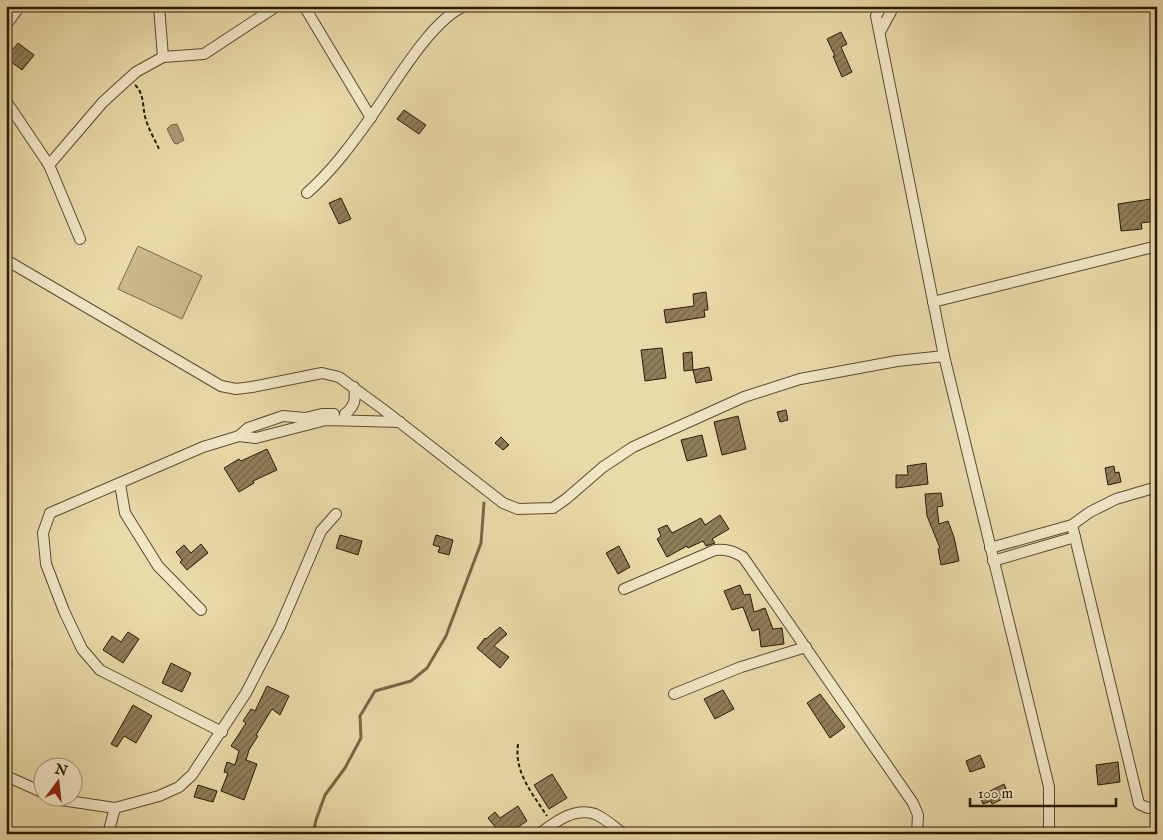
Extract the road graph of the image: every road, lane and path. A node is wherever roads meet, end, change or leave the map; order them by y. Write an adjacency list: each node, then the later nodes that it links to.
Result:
1 (20, 6): 8 (street)
2 (159, 6): 10 (street)
3 (276, 6): 10 (street)
4 (304, 6): 13 (street)
5 (465, 6): 13 (street)
6 (882, 6): 9 (street)
7 (894, 6): 9 (street)
8 (6, 25)
9 (880, 32): 20 (street)
10 (163, 57): 11 (street)
11 (128, 79): 14 (path); 15 (street)
12 (6, 101): 15 (street)
13 (371, 118): 16 (street)
14 (159, 150)
15 (50, 165): 17 (street)
16 (307, 193)
17 (80, 238)
18 (1157, 246): 20 (street)
19 (7, 263): 22 (street)
20 (933, 302): 21 (street)
21 (944, 356): 25 (street); 32 (street)
22 (354, 387): 23 (street); 24 (street)
23 (384, 410): 24 (street); 25 (street)
24 (345, 414): 26 (street)
25 (400, 422): 26 (street)
26 (239, 436): 27 (street)
27 (120, 484): 35 (street); 38 (street)
28 (1157, 487): 30 (street)
29 (336, 514): 38 (street)
30 (1072, 525): 31 (street); 32 (street)
31 (1075, 537): 33 (street); 43 (street)
32 (990, 548): 33 (street)
33 (993, 561): 50 (street)
34 (624, 589): 36 (street)
35 (201, 610)
36 (806, 647): 37 (street); 49 (street)
37 (674, 694)
38 (222, 732): 44 (street)
39 (518, 744): 45 (path)
40 (6, 776): 41 (street)
41 (32, 788)
42 (82, 803): 44 (street)
43 (1157, 806)
44 (115, 808): 46 (street)
45 (552, 824): 47 (street); 48 (street)
46 (108, 834)
47 (539, 834)
48 (624, 834)
49 (917, 834)
50 (1049, 834)

